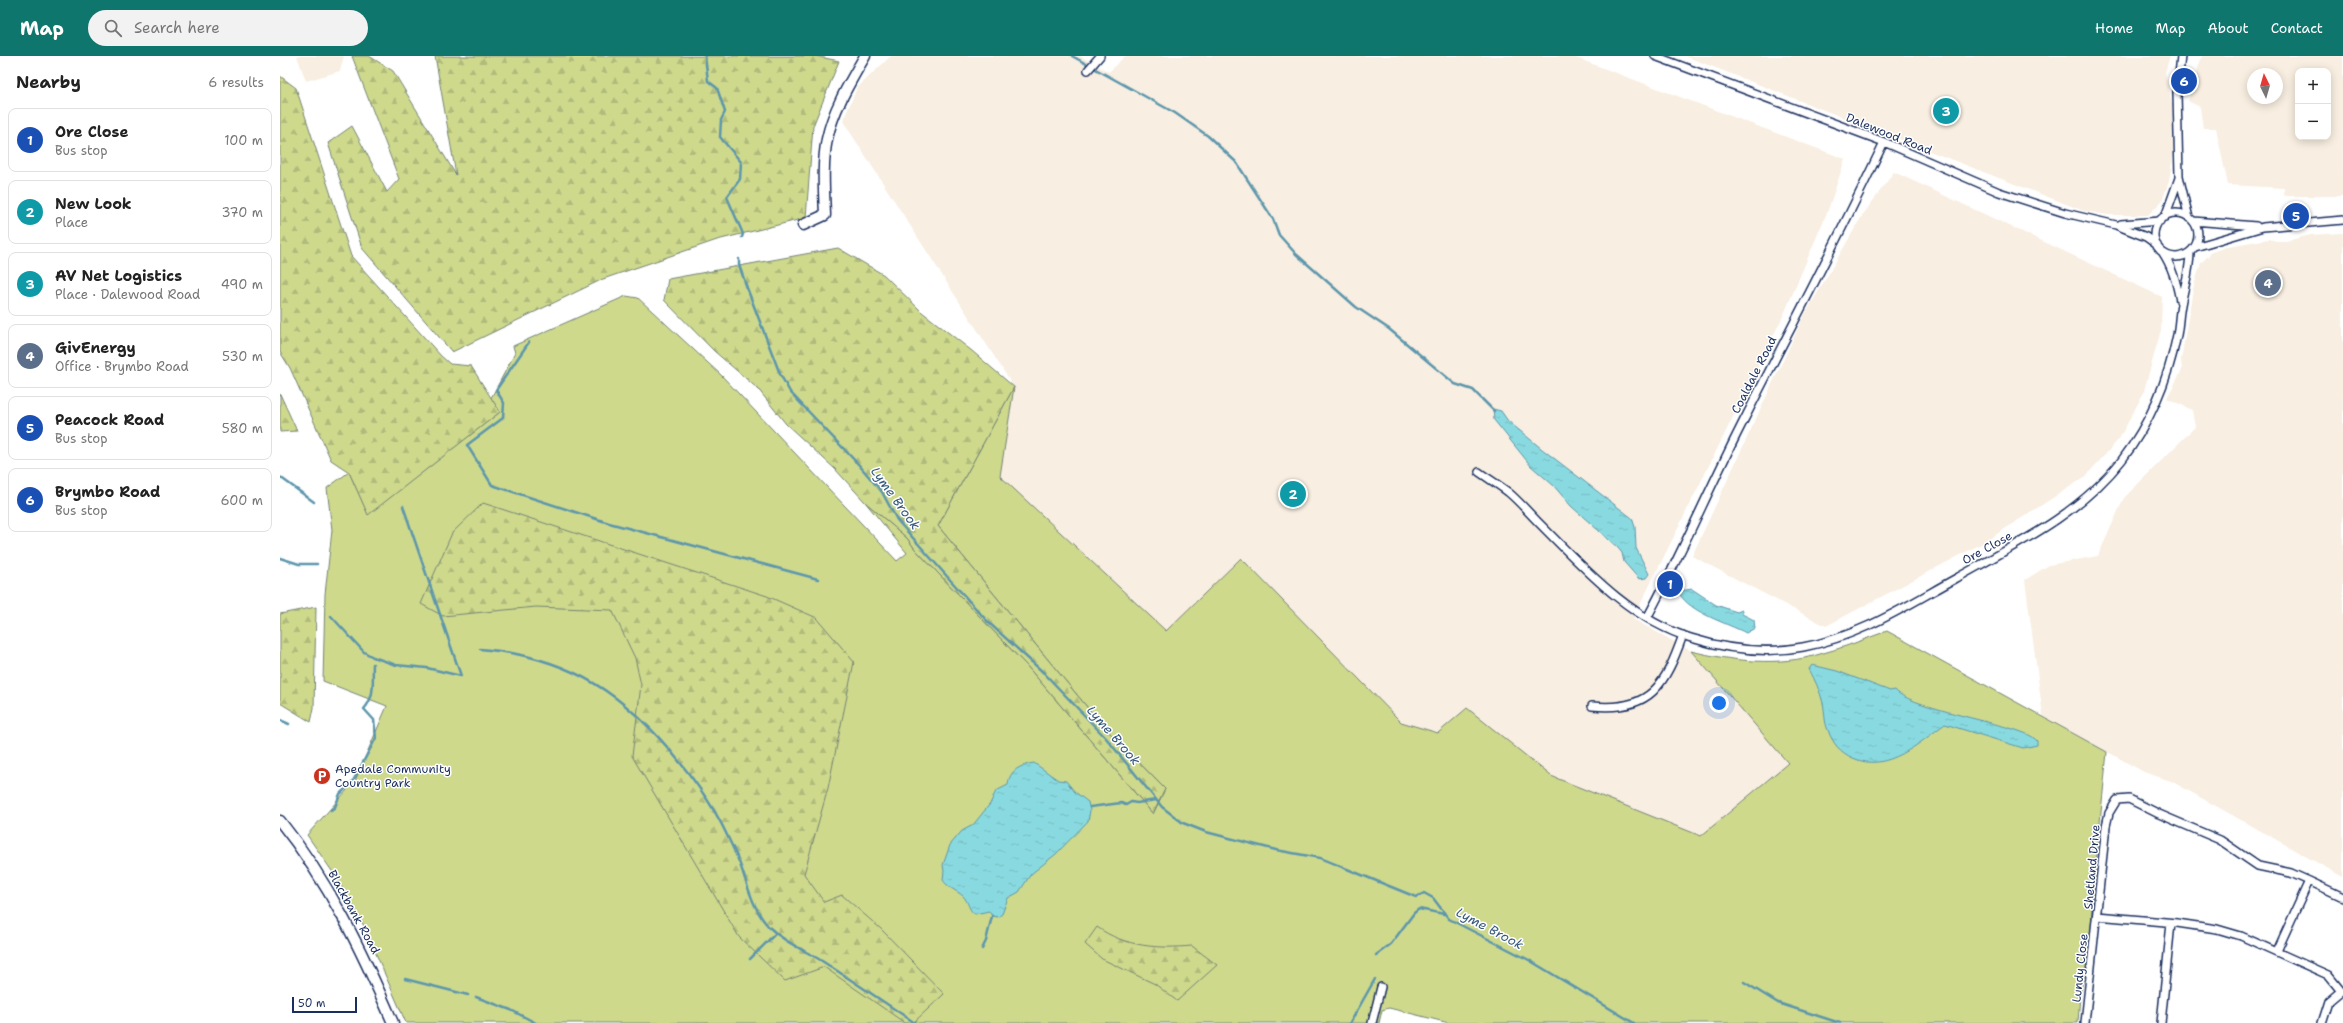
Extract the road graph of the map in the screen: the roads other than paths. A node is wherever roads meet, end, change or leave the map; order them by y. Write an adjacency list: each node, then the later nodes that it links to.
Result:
1 (865, 56): 11 (main road)
2 (1100, 56): 5 (street)
3 (1655, 56): 6 (street, Dalewood Road)
4 (2181, 56): 7 (street)
5 (1088, 70)
6 (1884, 142): 12 (street, Dalewood Road); 18 (street, Coaldale Road)
7 (2179, 176): 8 (street); 9 (street)
8 (2162, 219): 9 (street); 12 (street, Dalewood Road); 14 (street)
9 (2191, 219): 13 (street); 15 (street)
10 (2343, 220): 13 (street)
11 (803, 225)
12 (2116, 225): 14 (street, Dalewood Road)
13 (2263, 227): 15 (street)
14 (2159, 248): 15 (street); 16 (street, Ore Close)
15 (2193, 249): 16 (street, Ore Close)
16 (2181, 305): 19 (street, Ore Close)
17 (1479, 472): 18 (street, Ore Close)
18 (1647, 618): 19 (street, Ore Close)
19 (1683, 636): 20 (street)
20 (1592, 706)
21 (280, 821): 29 (main road, Blackbank Road)
22 (2309, 881): 23 (street, Shetland Drive); 24 (street, Shetland Drive); 26 (street)
23 (2343, 897)
24 (2097, 916): 25 (street, Shetland Drive); 31 (street, Lundy Close)
25 (2171, 923): 26 (street, Shetland Drive); 32 (street)
26 (2277, 951): 28 (street, Shetland Drive)
27 (1381, 987): 30 (street)
28 (2342, 991): 33 (street)
29 (393, 1023)
30 (1372, 1023)
31 (2085, 1023)
32 (2161, 1023)
33 (2322, 1023)

